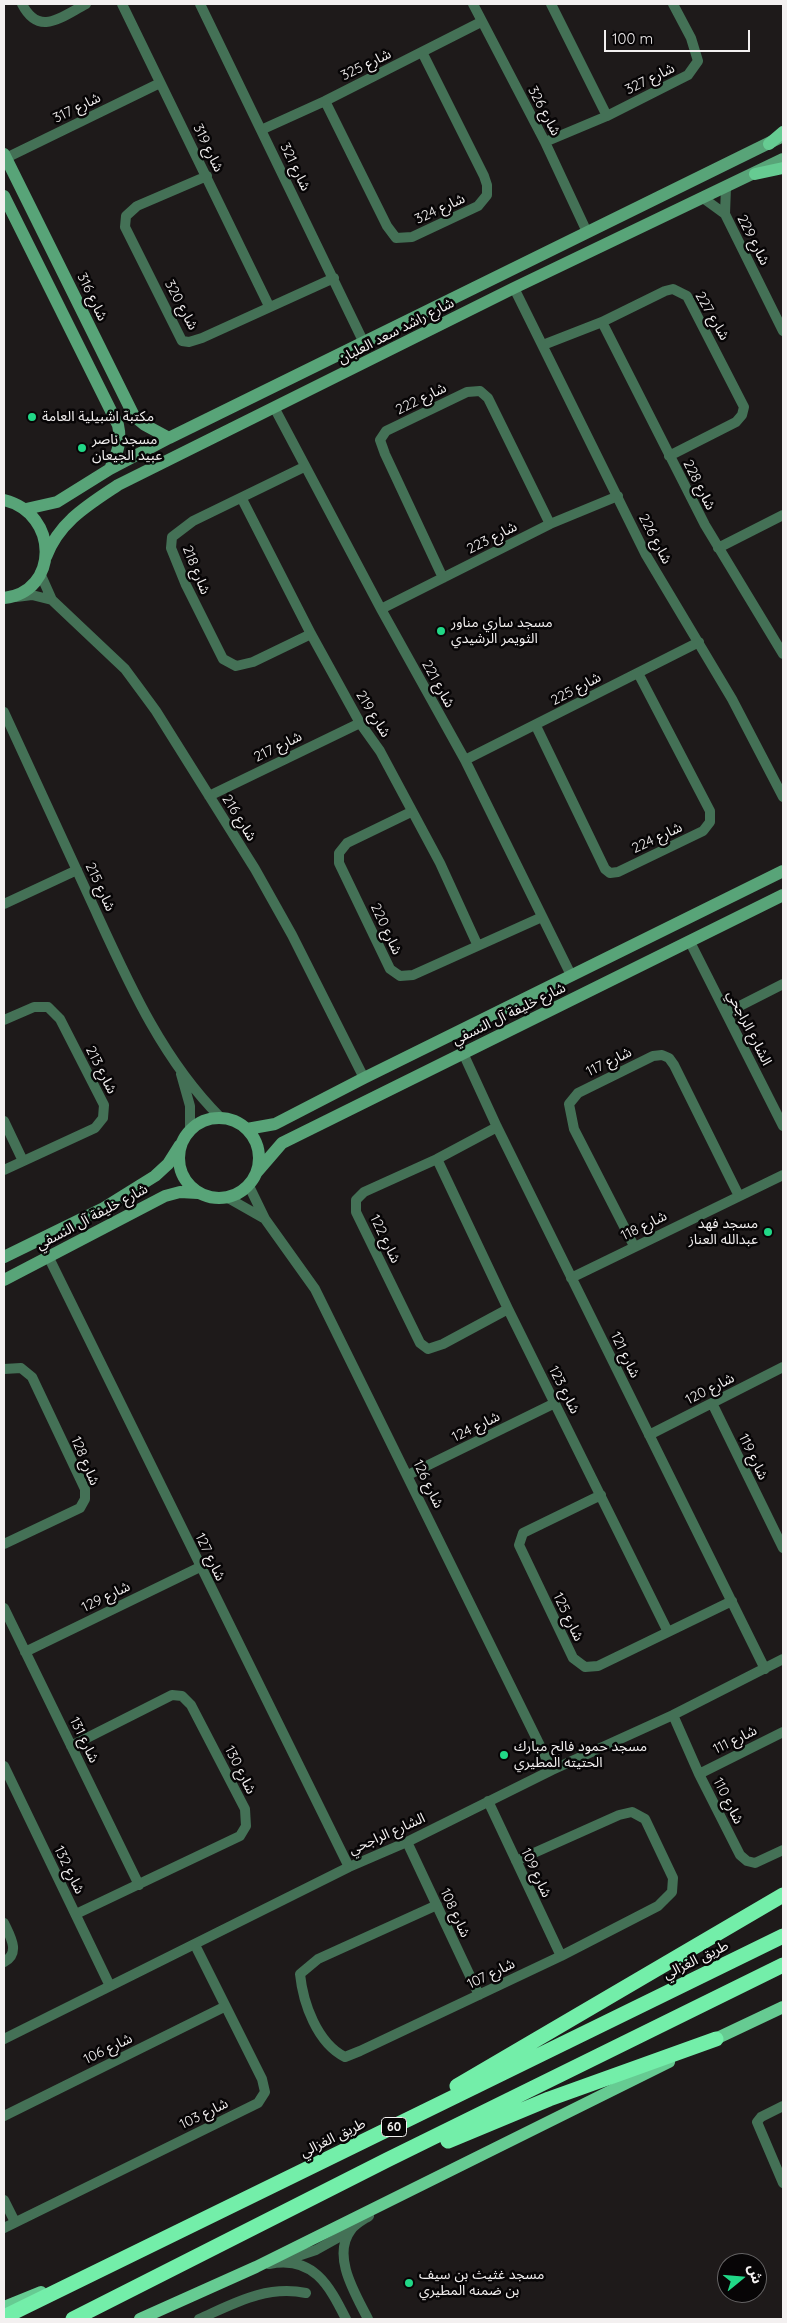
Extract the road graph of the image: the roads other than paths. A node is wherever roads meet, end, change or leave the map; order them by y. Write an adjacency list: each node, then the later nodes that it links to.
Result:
1 (22, 4): 2 (street)
2 (86, 4)
3 (122, 4): 10 (street, شارع 319)
4 (200, 4): 13 (street, شارع 321)
5 (472, 4): 8 (street, شارع 326)
6 (552, 4): 12 (street)
7 (673, 4): 12 (street, شارع 327)
8 (481, 22): 9 (street, شارع 325); 16 (street, شارع 326)
9 (422, 52): 11 (street, شارع 325); 11 (street, شارع 324)
10 (160, 83): 18 (street, شارع 317); 22 (street, شارع 319)
11 (325, 101): 13 (street, شارع 325)
12 (607, 116): 16 (street, شارع 327)
13 (261, 130): 28 (street, شارع 321)
14 (783, 132): 17 (main road)
15 (783, 136): 17 (street, شارع راشد سعد العلبان)
16 (545, 142): 27 (street, شارع 326)
17 (768, 144): 27 (street, شارع راشد سعد العلبان)
18 (5, 156): 36 (street, شارع 316)
19 (783, 159): 21 (street, شارع راشد سعد العلبان)
20 (783, 168): 21 (main road)
21 (755, 174): 23 (street, شارع راشد سعد العلبان)
22 (207, 176): 30 (street, شارع 319); 30 (street, شارع 320)
23 (726, 187): 25 (street, شارع راشد سعد العلبان); 26 (street, شارع 229)
24 (4, 196): 37 (street)
25 (703, 198): 26 (street, شارع 229); 29 (street, شارع راشد سعد العلبان)
26 (725, 214): 32 (street, شارع 229)
27 (587, 232): 33 (street, شارع راشد سعد العلبان)
28 (334, 278): 30 (street, شارع 320); 33 (street, شارع 321)
29 (514, 288): 34 (street, شارع 226); 35 (street, شارع راشد سعد العلبان)
30 (269, 306)
31 (602, 322): 34 (street, شارع 227); 39 (street, شارع 228); 39 (street, شارع 227)
32 (783, 331)
33 (364, 343): 38 (street, شارع راشد سعد العلبان)
34 (543, 345): 42 (street, شارع 226)
35 (275, 409): 40 (street, شارع 221); 49 (street, شارع راشد سعد العلبان)
36 (134, 416): 37 (street); 38 (street, شارع 316)
37 (118, 425): 41 (street)
38 (169, 438): 41 (street, شارع راشد سعد العلبان)
39 (669, 456): 48 (street, شارع 228)
40 (304, 467): 43 (street, شارع 218); 54 (street, شارع 221)
41 (110, 469): 45 (street, شارع راشد سعد العلبان)
42 (618, 496): 47 (street, شارع 223); 58 (street, شارع 226)
43 (242, 499): 56 (street, شارع 219); 56 (street, شارع 218)
44 (4, 500): 45 (street)
45 (26, 509): 49 (street)
46 (783, 515): 48 (street)
47 (550, 524): 51 (street, شارع 223); 51 (street, شارع 222)
48 (718, 548): 57 (street, شارع 228)
49 (46, 557): 50 (street, شارع راشد سعد العلبان)
50 (40, 573): 52 (street); 53 (street, شارع 216)
51 (443, 578): 54 (street, شارع 223)
52 (7, 598): 53 (street)
53 (52, 600): 65 (street, شارع 216)
54 (381, 609): 64 (street, شارع 221)
55 (783, 628): 57 (street)
56 (311, 634): 62 (street, شارع 219)
57 (772, 634): 59 (street, شارع 228)
58 (699, 642): 60 (street, شارع 225); 66 (street, شارع 226)
59 (783, 654)
60 (638, 673): 63 (street, شارع 225); 63 (street, شارع 224)
61 (4, 712): 68 (street, شارع 215)
62 (360, 723): 65 (street, شارع 217); 67 (street, شارع 219)
63 (536, 726): 64 (street, شارع 225)
64 (465, 760): 72 (street, شارع 221)
65 (209, 796): 81 (street, شارع 216)
66 (783, 797)
67 (412, 812): 74 (street, شارع 219); 74 (street, شارع 220)
68 (77, 870): 71 (street); 80 (street, شارع 215)
69 (783, 871): 75 (street, شارع خليفة آل النسفي)
70 (783, 895): 73 (street, شارع خليفة آل النسفي)
71 (4, 904)
72 (542, 917): 74 (street, شارع 220); 75 (street, شارع 221)
73 (690, 942): 77 (street, الشارع الراجحي); 79 (street, شارع خليفة آل النسفي)
74 (477, 944)
75 (571, 975): 81 (street, شارع خليفة آل النسفي)
76 (783, 984): 77 (street)
77 (726, 1013): 84 (street, الشارع الراجحي)
78 (4, 1020): 89 (street, شارع 213)
79 (463, 1053): 85 (street, شارع 121); 91 (street, شارع خليفة آل النسفي)
80 (180, 1068): 82 (street, شارع 215); 87 (street, شارع 215)
81 (364, 1078): 86 (street, شارع خليفة آل النسفي)
82 (220, 1118): 86 (street); 87 (street)
83 (4, 1121): 89 (street)
84 (783, 1126)
85 (497, 1127): 88 (street, شارع 122); 101 (street, شارع 121)
86 (248, 1129): 91 (street)
87 (186, 1135): 94 (street); 99 (street, شارع خليفة آل النسفي)
88 (437, 1159): 103 (street, شارع 123); 103 (street, شارع 122)
89 (23, 1162): 90 (street, شارع 213)
90 (4, 1170)
91 (257, 1172): 93 (street)
92 (783, 1175): 95 (street, شارع 118)
93 (249, 1186): 96 (street); 97 (street, شارع 126)
94 (198, 1193): 96 (street); 100 (street, شارع خليفة آل النسفي)
95 (739, 1196): 98 (street, شارع 118); 98 (street, شارع 117)
96 (228, 1198): 97 (street, شارع 126)
97 (265, 1219): 109 (street, شارع 126)
98 (634, 1246): 101 (street, شارع 118)
99 (4, 1257)
100 (49, 1258): 102 (street, شارع خليفة آل النسفي); 113 (street, شارع 127)
101 (571, 1278): 108 (street, شارع 121)
102 (4, 1280)
103 (508, 1309): 106 (street, شارع 123)
104 (783, 1367): 107 (street, شارع 120)
105 (4, 1370): 111 (street, شارع 128)
106 (555, 1403): 109 (street, شارع 124); 110 (street, شارع 123)
107 (712, 1403): 108 (street, شارع 120); 112 (street, شارع 119)
108 (649, 1435): 114 (street, شارع 121)
109 (408, 1475): 124 (street, شارع 126)
110 (601, 1494): 116 (street, شارع 123); 116 (street, شارع 125)
111 (4, 1544)
112 (783, 1548)
113 (200, 1567): 117 (street, شارع 129); 130 (street, شارع 127)
114 (732, 1601): 116 (street, شارع 125); 119 (street, شارع 121)
115 (4, 1608): 117 (street, شارع 131)
116 (668, 1632)
117 (25, 1652): 122 (street, شارع 131)
118 (783, 1659): 119 (street, الشارع الراجحي)
119 (765, 1669): 120 (street, الشارع الراجحي)
120 (673, 1715): 124 (street, الشارع الراجحي); 125 (street, شارع 110)
121 (783, 1732): 125 (street, شارع 111)
122 (71, 1746): 131 (street, شارع 131); 131 (street, شارع 130)
123 (4, 1769): 134 (street, شارع 132)
124 (552, 1770): 126 (street, الشارع الراجحي)
125 (699, 1774): 128 (street, شارع 110)
126 (488, 1801): 127 (street, الشارع الراجحي); 129 (street, شارع 109)
127 (407, 1842): 130 (street, الشارع الراجحي); 133 (street, شارع 108)
128 (783, 1850)
129 (516, 1861): 138 (street, شارع 109); 138 (street, شارع 107)
130 (349, 1867): 137 (street, الشارع الراجحي)
131 (139, 1885): 134 (street, شارع 130)
132 (783, 1894): 149 (highway)
133 (436, 1905): 142 (street, شارع 108); 142 (street, شارع 107)
134 (76, 1914): 141 (street, شارع 132)
135 (4, 1923): 139 (street)
136 (783, 1936): 149 (highway, طريق الغزالي / 60)
137 (195, 1945): 141 (street, الشارع الراجحي); 144 (street, شارع 103)
138 (560, 1956): 142 (street, شارع 107)
139 (4, 1962)
140 (783, 1965): 150 (highway, 60)
141 (110, 1986): 145 (street, الشارع الراجحي)
142 (479, 1995)
143 (783, 2006): 146 (main road)
144 (224, 2007): 148 (street, شارع 106); 154 (street, شارع 103)
145 (4, 2039)
146 (716, 2039): 150 (highway); 153 (main road)
147 (783, 2106): 151 (street)
148 (4, 2116)
149 (381, 2133): 157 (highway, طريق الغزالي / 60)
150 (387, 2160): 160 (highway, 60)
151 (783, 2183)
152 (4, 2200): 154 (street)
153 (388, 2200): 156 (street); 159 (main road)
154 (15, 2222): 155 (street, شارع 103)
155 (4, 2228)
156 (350, 2231): 158 (street); 169 (street)
157 (113, 2262): 162 (main road); 163 (highway, طريق الغزالي / 60)
158 (280, 2262): 159 (street); 168 (street)
159 (256, 2267): 166 (main road)
160 (131, 2291): 164 (highway, 60); 165 (highway)
161 (306, 2293): 167 (street)
162 (4, 2307)
163 (4, 2317)
164 (73, 2319)
165 (87, 2319)
166 (140, 2319)
167 (199, 2319)
168 (346, 2319)
169 (368, 2319)

